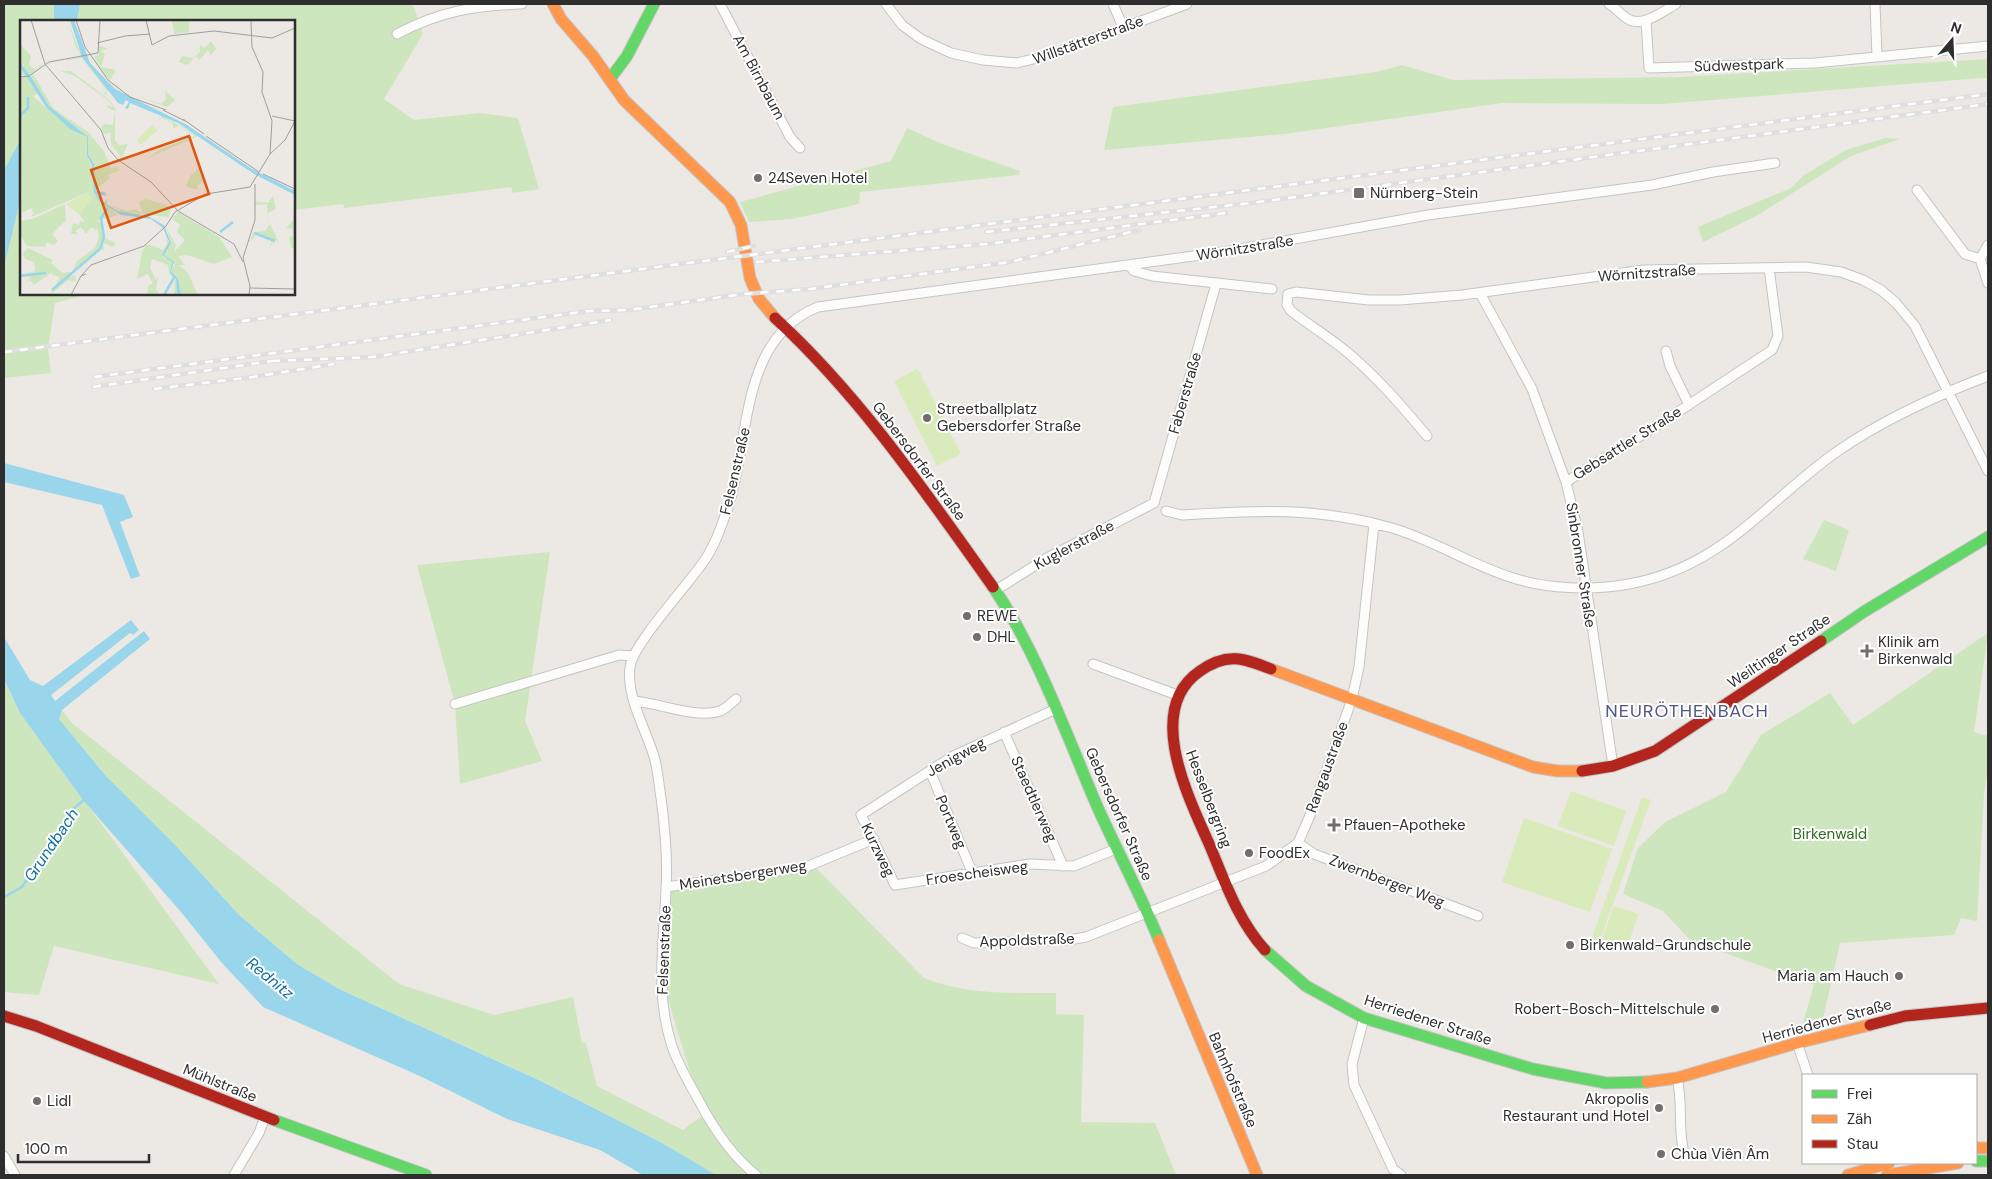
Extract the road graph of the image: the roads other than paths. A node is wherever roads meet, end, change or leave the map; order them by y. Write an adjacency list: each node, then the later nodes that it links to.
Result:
1 (522, 4): 13 (street)
2 (553, 4): 16 (street, Gebersdorfer Straße)
3 (654, 4): 16 (street)
4 (720, 4): 17 (street, Am Birnbaum)
5 (886, 4): 12 (street, Willstätterstraße)
6 (1113, 4): 12 (street)
7 (1187, 4): 12 (street, Willstätterstraße)
8 (1676, 4): 11 (street)
9 (1874, 4): 15 (street)
10 (1613, 5): 11 (street)
11 (1646, 20): 15 (street, Südwestpark)
12 (1123, 27)
13 (398, 34)
14 (1988, 46): 15 (street, Südwestpark)
15 (1877, 57)
16 (610, 79): 28 (street, Gebersdorfer Straße)
17 (800, 148)
18 (1775, 163): 22 (street, Wörnitzstraße)
19 (1917, 190): 21 (street)
20 (1988, 245): 21 (street)
21 (1980, 259): 24 (street)
22 (1129, 265): 25 (street, Wörnitzstraße); 28 (street, Wörnitzstraße)
23 (1769, 268): 27 (street, Wörnitzstraße); 31 (street, Wörnitzstraße); 32 (street, Gebsattler Straße)
24 (1988, 283)
25 (1216, 284): 26 (street, Wörnitzstraße); 36 (street, Faberstraße)
26 (1272, 289)
27 (1480, 292): 33 (street, Wörnitzstraße); 35 (street, Sinbronner Straße)
28 (786, 328): 41 (street, Gebersdorfer Straße); 42 (street, Felsenstraße)
29 (1666, 350): 32 (street, Gebsattler Straße)
30 (1988, 376): 31 (street)
31 (1949, 391): 34 (street, Wörnitzstraße); 40 (street)
32 (1689, 405): 35 (street, Gebsattler Straße)
33 (1427, 436)
34 (1988, 471)
35 (1566, 482): 40 (street, Sinbronner Straße)
36 (1154, 503): 41 (street, Kuglerstraße)
37 (1166, 511): 38 (street)
38 (1374, 524): 40 (street); 46 (street, Rangaustraße)
39 (1988, 537): 51 (street, Weiltinger Straße)
40 (1585, 588): 51 (street, Sinbronner Straße)
41 (996, 590): 49 (street, Gebersdorfer Straße)
42 (633, 656): 47 (street, Felsenstraße); 48 (street)
43 (1093, 664): 44 (street)
44 (1180, 696): 46 (street, Hesselbergring); 59 (street, Hesselbergring)
45 (736, 699): 47 (street)
46 (1352, 699): 51 (street, Weiltinger Straße); 55 (street, Rangaustraße)
47 (634, 701): 61 (street, Felsenstraße)
48 (455, 704)
49 (1056, 709): 50 (street, Jenigweg); 56 (street, Gebersdorfer Straße)
50 (1004, 732): 52 (street, Jenigweg); 57 (street, Staedtlerweg)
51 (1613, 766)
52 (930, 771): 53 (street, Jenigweg); 58 (street, Portweg)
53 (861, 815): 54 (street, Kurzweg)
54 (874, 839): 60 (street, Kurzweg); 61 (street, Meinetsbergerweg)
55 (1298, 843): 59 (street); 63 (street, Zwernberger Weg)
56 (1116, 849): 57 (street, Froescheisweg); 62 (street, Gebersdorfer Straße)
57 (1063, 866): 58 (street, Froescheisweg)
58 (972, 872): 60 (street, Froescheisweg)
59 (1225, 882): 62 (street); 68 (street, Herriedener Straße)
60 (895, 885)
61 (666, 887): 80 (street, Felsenstraße)
62 (1147, 912): 64 (street, Appoldstraße); 65 (street, Gebersdorfer Straße)
63 (1478, 916)
64 (962, 938)
65 (1181, 996): 81 (street, Bahnhofstraße)
66 (1988, 1008): 69 (street, Herriedener Straße)
67 (4, 1016): 72 (street, Mühlstraße)
68 (1364, 1018): 71 (street, Herriedener Straße); 82 (street)
69 (1797, 1043): 70 (street); 71 (street, Herriedener Straße)
70 (1808, 1074)
71 (1677, 1078): 73 (street)
72 (265, 1117): 78 (street); 79 (street, Mühlstraße)
73 (1682, 1148)
74 (4, 1156): 77 (street)
75 (1886, 1164): 83 (street)
76 (1952, 1164): 84 (street)
77 (15, 1175)
78 (234, 1175)
79 (426, 1175)
80 (756, 1175)
81 (1257, 1175)
82 (1400, 1175)
83 (1848, 1175)
84 (1887, 1175)

